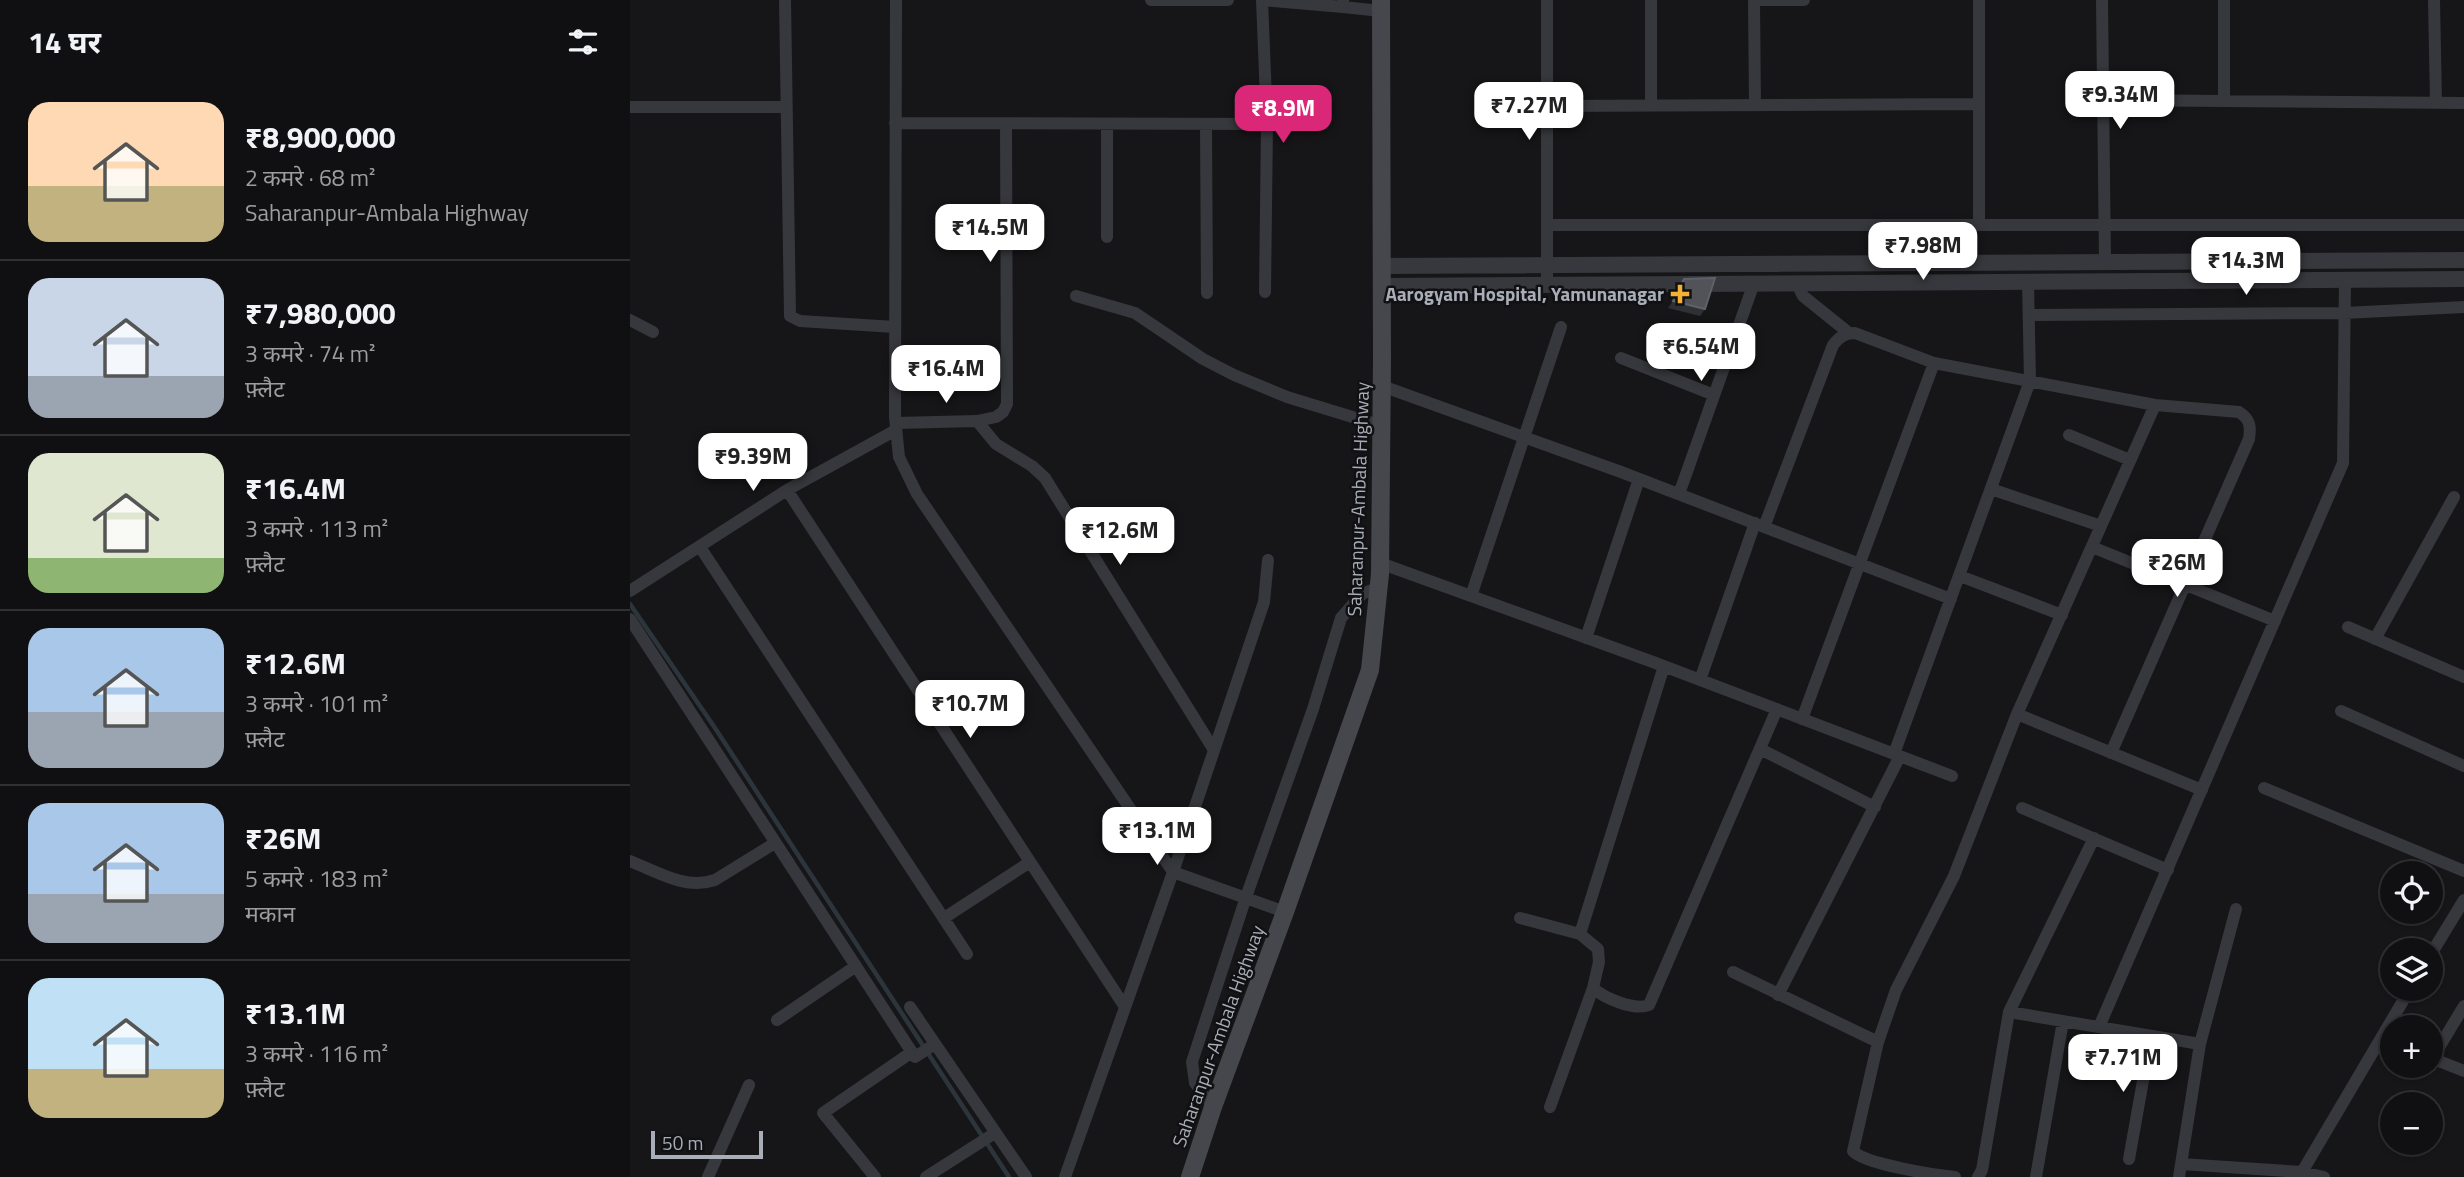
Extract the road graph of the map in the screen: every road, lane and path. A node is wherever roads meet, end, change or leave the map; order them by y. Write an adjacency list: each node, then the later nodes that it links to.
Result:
1 (785, 0): 26 (street)
2 (896, 0): 27 (street)
3 (1151, 0): 4 (street)
4 (1162, 0): 5 (street)
5 (1228, 0)
6 (1262, 0): 15 (street); 31 (street)
7 (1546, 0): 24 (street)
8 (1651, 0): 22 (street)
9 (1754, 0): 10 (street); 23 (street)
10 (1804, 0)
11 (1979, 0): 21 (street)
12 (2102, 0): 17 (street)
13 (2224, 0): 18 (street)
14 (2434, 0): 19 (street)
15 (1343, 3): 16 (street)
16 (1381, 5): 40 (main road, Saharanpur-Ambala Highway)
17 (2103, 100): 18 (street); 34 (street)
18 (2224, 101): 19 (street)
19 (2436, 103): 20 (street)
20 (2464, 103)
21 (1979, 104): 23 (street); 33 (street)
22 (1651, 105): 23 (street); 24 (street)
23 (1755, 105)
24 (1545, 106): 32 (street)
25 (630, 107): 26 (street)
26 (786, 107): 55 (street)
27 (895, 123): 28 (street); 55 (street)
28 (1006, 124): 29 (street); 65 (street)
29 (1107, 124): 30 (street); 36 (street)
30 (1206, 124): 31 (street); 49 (street)
31 (1267, 124): 48 (street)
32 (1547, 225): 33 (street); 39 (street)
33 (1979, 225): 34 (street)
34 (2105, 225): 35 (street); 38 (street)
35 (2464, 225)
36 (1107, 237)
37 (2464, 260): 38 (street)
38 (2105, 262): 39 (street)
39 (1547, 265): 40 (street); 46 (street)
40 (1382, 266): 47 (main road, Saharanpur-Ambala Highway)
41 (2345, 279): 42 (street); 43 (street); 52 (street)
42 (2464, 279)
43 (2028, 281): 44 (street); 53 (street)
44 (1796, 282): 45 (street); 58 (street)
45 (1754, 283): 46 (street); 63 (street)
46 (1548, 284): 47 (street)
47 (1382, 286): 62 (main road, Saharanpur-Ambala Highway)
48 (1265, 292)
49 (1207, 293)
50 (1076, 296): 67 (street)
51 (2464, 307): 52 (street)
52 (2344, 313): 53 (street); 91 (street)
53 (2029, 315): 61 (street)
54 (630, 320): 57 (street)
55 (895, 327): 66 (street)
56 (1561, 327): 69 (street)
57 (653, 332)
58 (1849, 333): 60 (street); 76 (street)
59 (1620, 358): 63 (street)
60 (1934, 363): 61 (street); 82 (street)
61 (2030, 381): 64 (street); 72 (street)
62 (1382, 386): 67 (main road, Saharanpur-Ambala Highway); 69 (street)
63 (1714, 395): 74 (street)
64 (2155, 405): 70 (street); 84 (street)
65 (977, 421): 66 (street); 103 (street)
66 (896, 426): 73 (street); 118 (street)
67 (1382, 426): 81 (main road, Saharanpur-Ambala Highway)
68 (2070, 435): 70 (street)
69 (1525, 437): 71 (street); 87 (street)
70 (2130, 460): 77 (street)
71 (1639, 479): 74 (street); 93 (street)
72 (1991, 489): 77 (street); 83 (street)
73 (788, 490): 78 (street); 115 (street)
74 (1679, 494): 76 (street)
75 (2454, 497): 94 (street)
76 (1759, 525): 82 (street); 97 (street)
77 (2101, 526): 79 (street)
78 (700, 547): 86 (street); 123 (street)
79 (2092, 547): 84 (street); 89 (street)
80 (1268, 559): 103 (street)
81 (1380, 563): 85 (main road, Saharanpur-Ambala Highway); 87 (street)
82 (1860, 564): 88 (street); 101 (street)
83 (1959, 576): 88 (street); 89 (street)
84 (2185, 585): 91 (street); 104 (street)
85 (1379, 587): 119 (street); 122 (main road, Saharanpur-Ambala Highway)
86 (630, 591)
87 (1471, 596): 93 (street)
88 (1951, 599): 105 (street)
89 (2062, 615): 100 (street)
90 (630, 619): 113 (street)
91 (2275, 621): 109 (street)
92 (2348, 627): 94 (street)
93 (1586, 638): 95 (street)
94 (2375, 639): 96 (street)
95 (1664, 666): 97 (street); 125 (street)
96 (2463, 675)
97 (1699, 680): 98 (street)
98 (1777, 709): 101 (street); 102 (street)
99 (2342, 711): 106 (street)
100 (2017, 714): 104 (street); 141 (street)
101 (1802, 719): 105 (street)
102 (1760, 749): 110 (street); 130 (street)
103 (1214, 750): 118 (street)
104 (2110, 753): 109 (street)
105 (1897, 755): 107 (street); 110 (street)
106 (2464, 766)
107 (1952, 776)
108 (2264, 788): 117 (street)
109 (2202, 790): 116 (street)
110 (1875, 807): 131 (street)
111 (2022, 808): 112 (street)
112 (2094, 838): 116 (street); 135 (street)
113 (775, 843): 114 (street); 128 (street)
114 (630, 861)
115 (1030, 862): 123 (street); 134 (street)
116 (2168, 870): 138 (street)
117 (2464, 871)
118 (1173, 872): 119 (street); 134 (street)
119 (1246, 897): 122 (street); 148 (street)
120 (2464, 900): 126 (street)
121 (2236, 909): 142 (street)
122 (1285, 912): 148 (main road, Saharanpur-Ambala Highway)
123 (944, 918): 127 (street)
124 (1520, 918): 125 (street)
125 (1580, 934): 130 (street)
126 (2441, 938)
127 (967, 954)
128 (856, 966): 136 (street); 143 (street)
129 (1733, 971): 131 (street)
130 (1593, 988): 149 (street)
131 (1778, 995): 141 (street)
132 (2464, 1006): 140 (street)
133 (911, 1007): 143 (street)
134 (1125, 1007): 160 (street)
135 (2009, 1012): 137 (street); 163 (street)
136 (777, 1020)
137 (2063, 1021): 138 (street); 164 (street)
138 (2099, 1027): 139 (street)
139 (2151, 1036): 142 (street); 151 (street)
140 (2443, 1039)
141 (1878, 1042): 153 (street)
142 (2200, 1044): 152 (street)
143 (925, 1049): 150 (street); 158 (street)
144 (2380, 1051): 154 (street)
145 (2443, 1063): 146 (street)
146 (2464, 1071)
147 (749, 1085): 157 (street)
148 (1213, 1107): 161 (main road, Saharanpur-Ambala Highway)
149 (1550, 1107)
150 (988, 1138): 155 (street); 159 (street)
151 (2129, 1158)
152 (2180, 1170): 154 (street)
153 (1896, 1172): 156 (street)
154 (2302, 1172): 165 (street)
155 (1024, 1176)
156 (1939, 1176): 162 (street)
157 (708, 1177)
158 (875, 1177)
159 (926, 1177)
160 (1065, 1177)
161 (1190, 1177)
162 (1955, 1177)
163 (1978, 1177)
164 (2036, 1177)
165 (2324, 1177)

